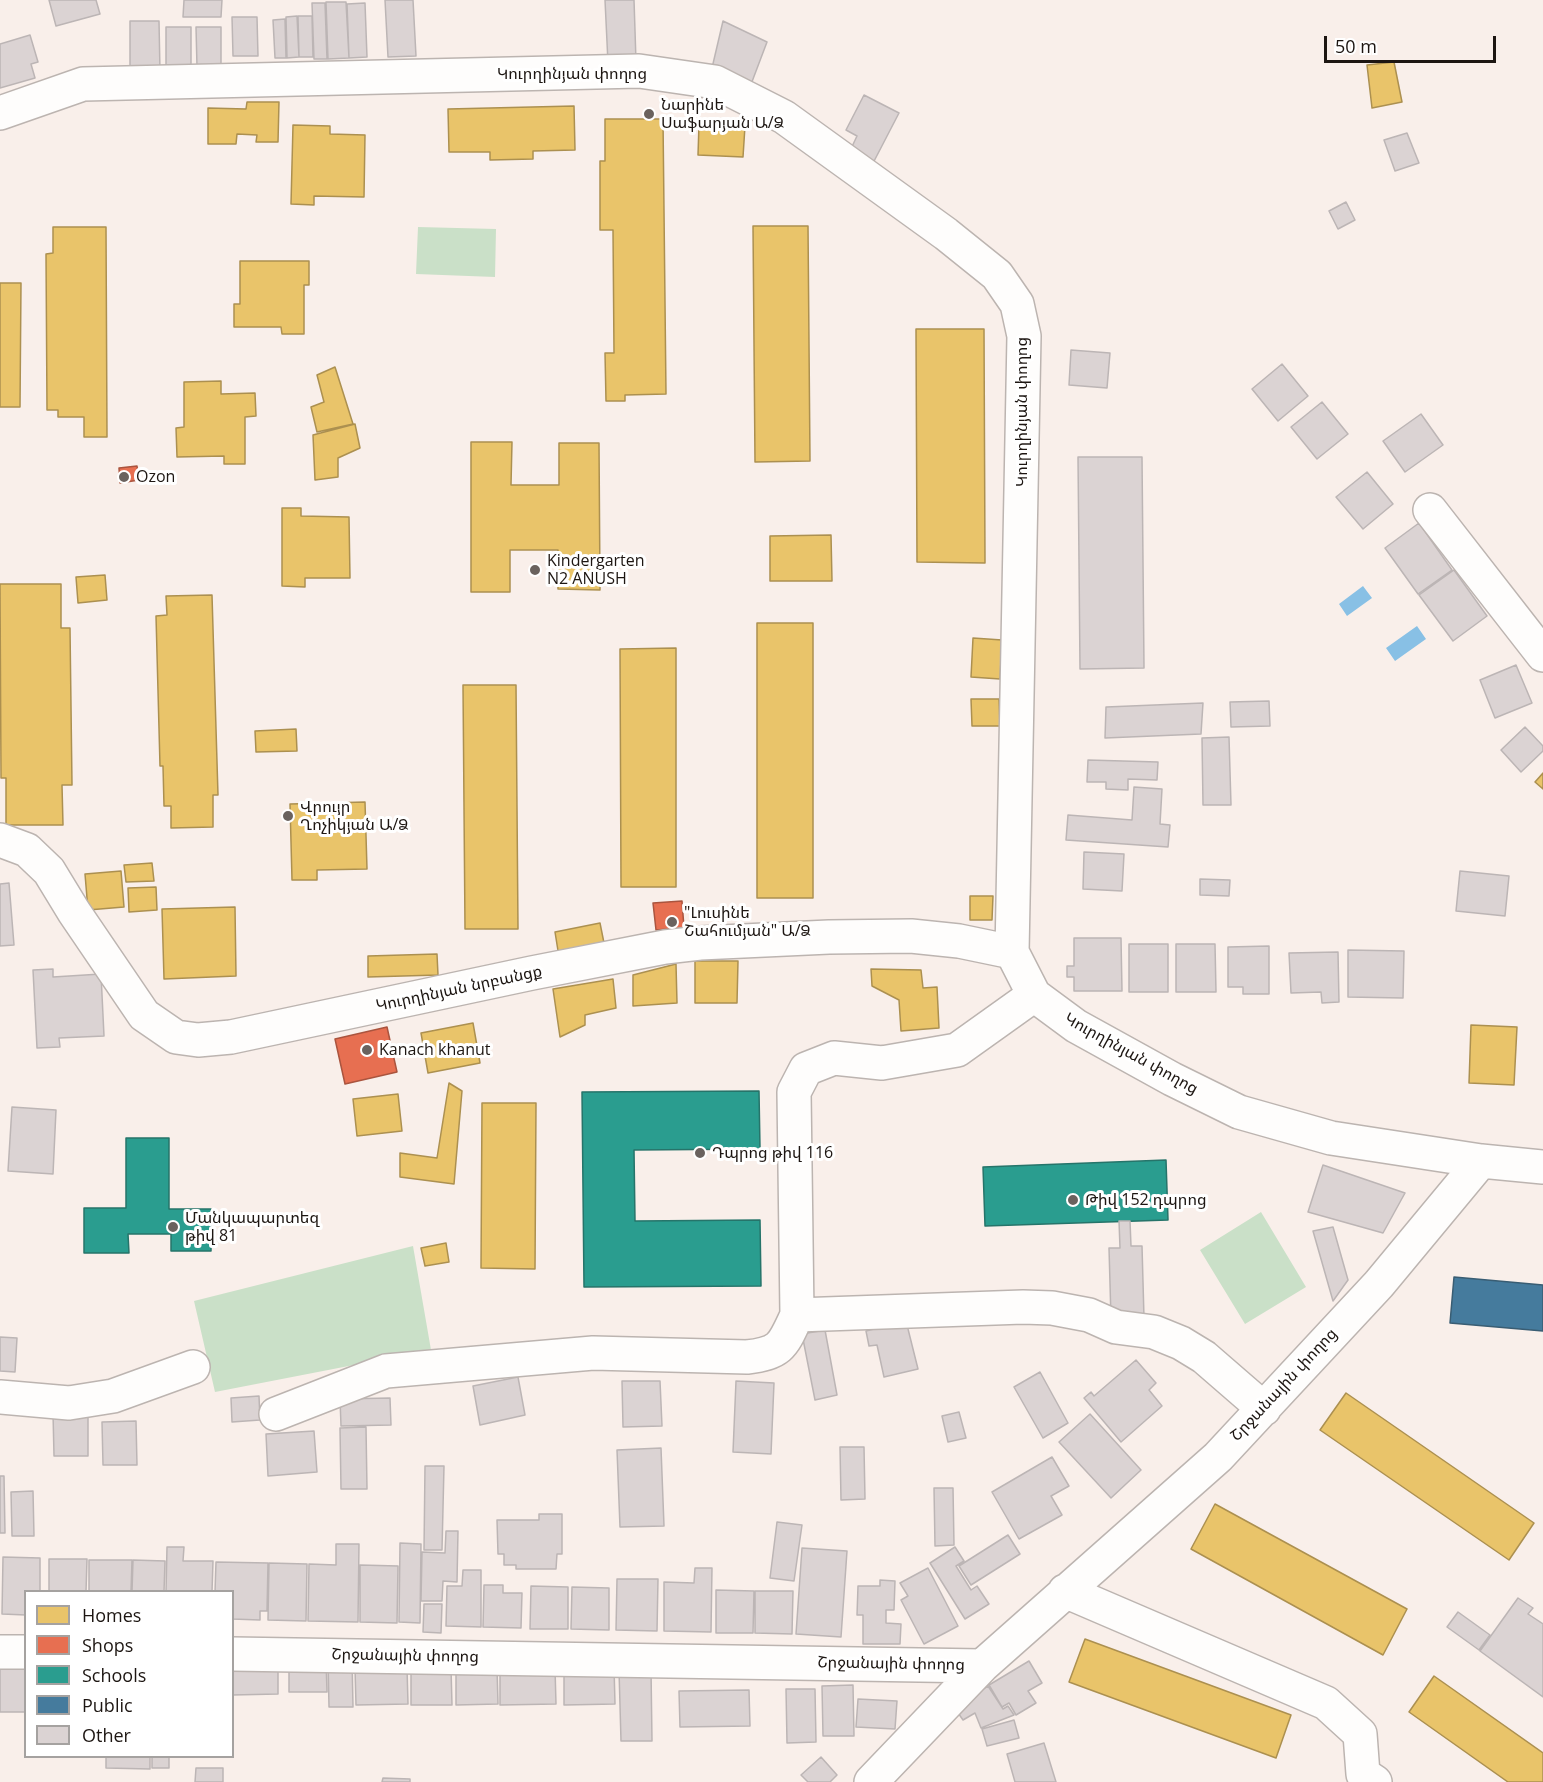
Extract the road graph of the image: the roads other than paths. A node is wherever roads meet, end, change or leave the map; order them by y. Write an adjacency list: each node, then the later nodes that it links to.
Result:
1 (0, 113): 5 (street, Կուրղինյան փողոց)
2 (1430, 510): 3 (street)
3 (1543, 655)
4 (0, 840): 5 (street, Կուրղինյան նրբանցք)
5 (1012, 952): 6 (street, Կուրղինյան փողոց)
6 (1034, 995): 7 (street, Կուրղինյան փողոց); 9 (street)
7 (1481, 1161): 8 (street, Կուրղինյան փողոց); 12 (street, Շրջանային փողոց)
8 (1543, 1167)
9 (797, 1315): 12 (street); 13 (street)
10 (193, 1367): 11 (street)
11 (0, 1397)
12 (1264, 1409): 14 (street, Շրջանային փողոց)
13 (276, 1414)
14 (1065, 1591): 18 (street, Շրջանային փողոց); 20 (street)
15 (0, 1652): 16 (street)
16 (24, 1652)
17 (234, 1654): 18 (street, Շրջանային փողոց)
18 (982, 1666): 19 (street)
19 (871, 1782)
20 (1375, 1782)

